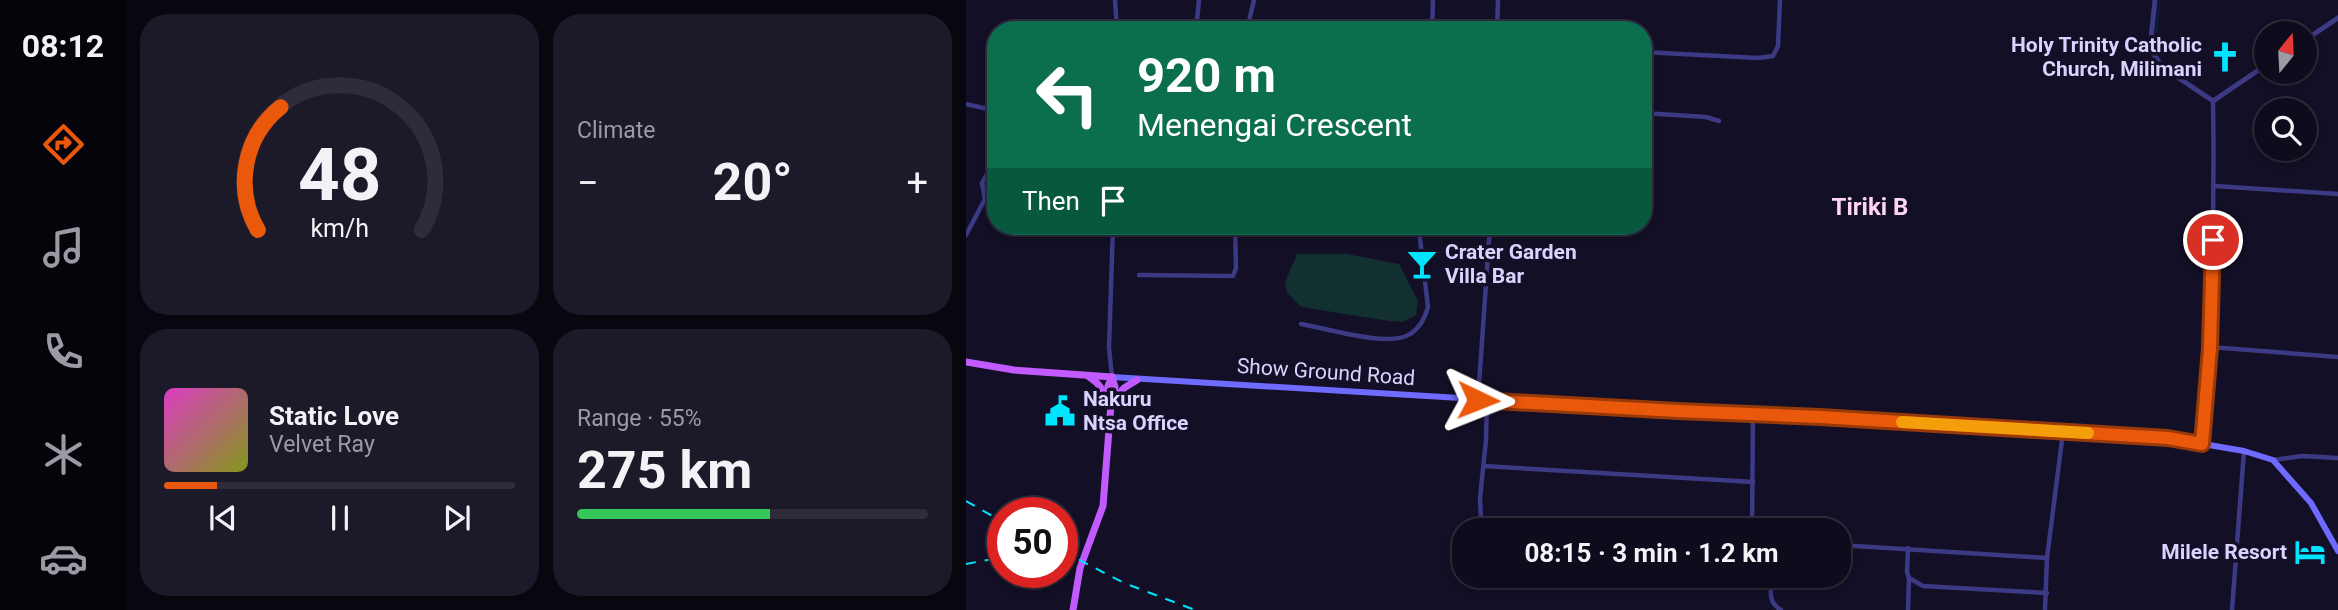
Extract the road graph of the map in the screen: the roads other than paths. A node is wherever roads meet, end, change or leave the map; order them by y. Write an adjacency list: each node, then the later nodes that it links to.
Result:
1 (1115, 0): 9 (street)
2 (1199, 0): 10 (street)
3 (1254, 0): 11 (street)
4 (1433, 0): 12 (street)
5 (1498, 0): 13 (street)
6 (1780, 0): 15 (street)
7 (2155, 0): 17 (street)
8 (2338, 18): 14 (street)
9 (1116, 21)
10 (1197, 21)
11 (1249, 21)
12 (1432, 21)
13 (1497, 21)
14 (2317, 32)
15 (1652, 52)
16 (2254, 73): 17 (street)
17 (2213, 101): 23 (street)
18 (966, 104): 19 (street)
19 (987, 109)
20 (1652, 114): 21 (street)
21 (1719, 121)
22 (987, 174): 25 (street)
23 (2214, 186): 24 (street); 32 (street)
24 (2338, 194)
25 (966, 235)
26 (1113, 235): 36 (street)
27 (1235, 235): 30 (street)
28 (1416, 235): 31 (street)
29 (1489, 235): 38 (street)
30 (1139, 275)
31 (1301, 324)
32 (2210, 348): 33 (street); 43 (street)
33 (2338, 357)
34 (966, 362): 35 (main road)
35 (1087, 375): 36 (main road); 40 (main road)
36 (1111, 377): 37 (main road, Show Ground Road); 40 (main road)
37 (1137, 380): 38 (main road, Show Ground Road); 40 (main road)
38 (1478, 400): 39 (main road, Show Ground Road)
39 (1488, 400): 41 (main road, Show Ground Road); 47 (street)
40 (1111, 402): 58 (main road)
41 (1753, 414): 42 (main road, Show Ground Road); 48 (street)
42 (2063, 432): 43 (main road, Show Ground Road); 54 (street)
43 (2202, 444): 44 (main road, Show Ground Road)
44 (2244, 451): 46 (main road, Show Ground Road); 62 (street)
45 (2338, 458): 46 (street)
46 (2273, 460): 53 (main road)
47 (1484, 466): 48 (street); 49 (street)
48 (1753, 482): 50 (street)
49 (1482, 518)
50 (1752, 518)
51 (1851, 546): 52 (street)
52 (1908, 548): 54 (street); 55 (street)
53 (2338, 551)
54 (2048, 558): 57 (street)
55 (1909, 578): 57 (street); 60 (street)
56 (1771, 588): 59 (street)
57 (2047, 593): 61 (street)
58 (1073, 610)
59 (1781, 610)
60 (1908, 610)
61 (2045, 610)
62 (2232, 610)

